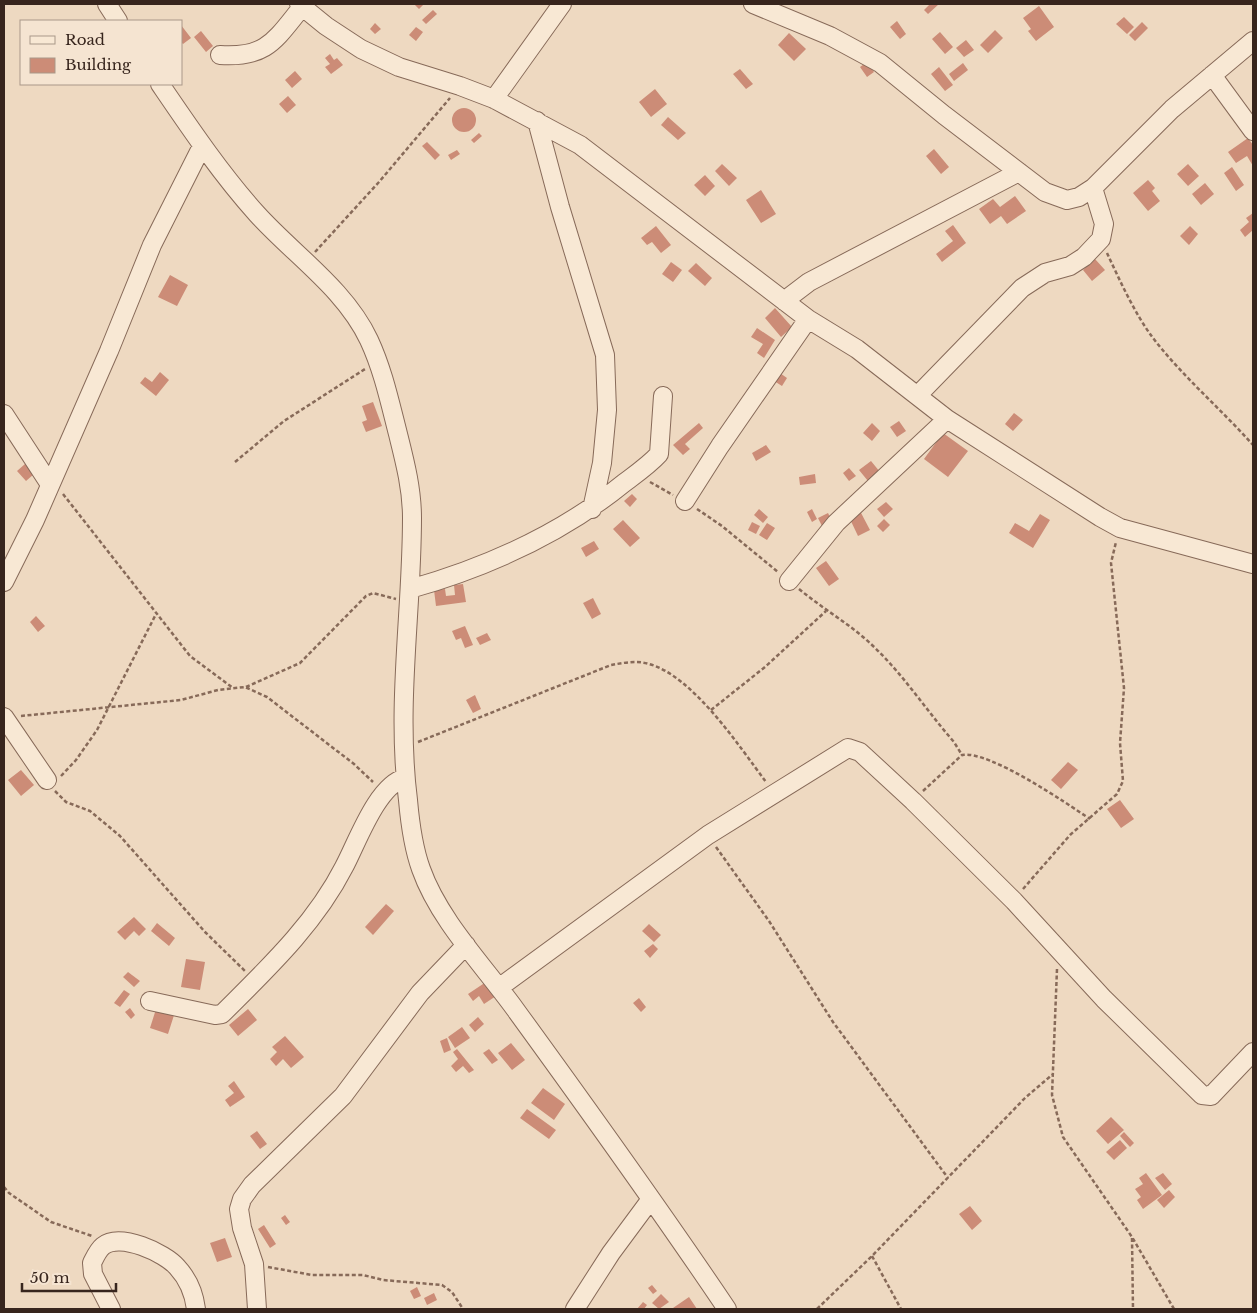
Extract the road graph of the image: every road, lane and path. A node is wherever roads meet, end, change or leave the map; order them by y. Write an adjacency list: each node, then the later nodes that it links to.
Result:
1 (107, 4): 5 (street)
2 (562, 4): 11 (street)
3 (753, 4): 15 (street)
4 (300, 5): 7 (street); 10 (street)
5 (117, 20)
6 (1253, 41): 8 (street)
7 (220, 55)
8 (1212, 75): 13 (street); 16 (street)
9 (161, 85): 14 (street)
10 (460, 86): 11 (street); 18 (path)
11 (494, 99): 12 (street)
12 (536, 120): 19 (street); 31 (street)
13 (1253, 131)
14 (202, 146): 18 (street); 29 (street)
15 (1019, 172): 16 (street); 19 (street)
16 (1093, 188): 17 (street)
17 (1101, 239): 22 (street); 26 (path)
18 (306, 262): 21 (street)
19 (784, 301): 20 (street)
20 (808, 319): 22 (street); 30 (street)
21 (377, 361): 27 (path); 36 (street)
22 (918, 395): 25 (street)
23 (663, 396): 28 (street)
24 (4, 414): 29 (street)
25 (947, 419): 32 (street); 34 (street)
26 (1253, 446)
27 (235, 462)
28 (635, 474): 30 (path); 31 (street)
29 (50, 482): 35 (street); 38 (path)
30 (685, 501): 34 (path)
31 (592, 509): 36 (street)
32 (1120, 528): 33 (street); 51 (path)
33 (1253, 564)
34 (789, 581): 37 (path)
35 (4, 582)
36 (410, 596): 39 (path); 44 (street)
37 (826, 611): 42 (path); 45 (path)
38 (156, 614): 40 (path); 41 (path)
39 (245, 687): 40 (path); 48 (path)
40 (234, 688): 41 (path)
41 (109, 707): 43 (path); 47 (path)
42 (711, 710): 44 (path); 49 (path)
43 (4, 717): 47 (street)
44 (403, 748): 46 (street)
45 (962, 755): 50 (path); 51 (path)
46 (405, 778): 48 (street); 54 (street)
47 (50, 783): 56 (path)
48 (384, 792): 56 (street)
49 (774, 793): 50 (street); 52 (street)
50 (913, 800): 53 (street)
51 (1090, 818): 53 (path)
52 (708, 836): 57 (street); 61 (path)
53 (1014, 901): 55 (street)
54 (466, 945): 57 (street); 67 (street)
55 (1061, 953): 59 (street); 60 (path)
56 (254, 981): 58 (street)
57 (500, 987): 63 (street)
58 (150, 1001)
59 (1253, 1052)
60 (1052, 1074): 61 (path); 64 (path)
61 (948, 1178): 66 (path)
62 (4, 1187): 65 (path)
63 (651, 1199): 72 (street); 73 (street)
64 (1132, 1237): 76 (path); 77 (path)
65 (112, 1242): 68 (street); 69 (street)
66 (872, 1256): 74 (path); 75 (path)
67 (254, 1264): 70 (street); 71 (path)
68 (110, 1309)
69 (196, 1309)
70 (257, 1309)
71 (463, 1309)
72 (575, 1309)
73 (727, 1309)
74 (816, 1309)
75 (900, 1309)
76 (1133, 1309)
77 (1174, 1309)

